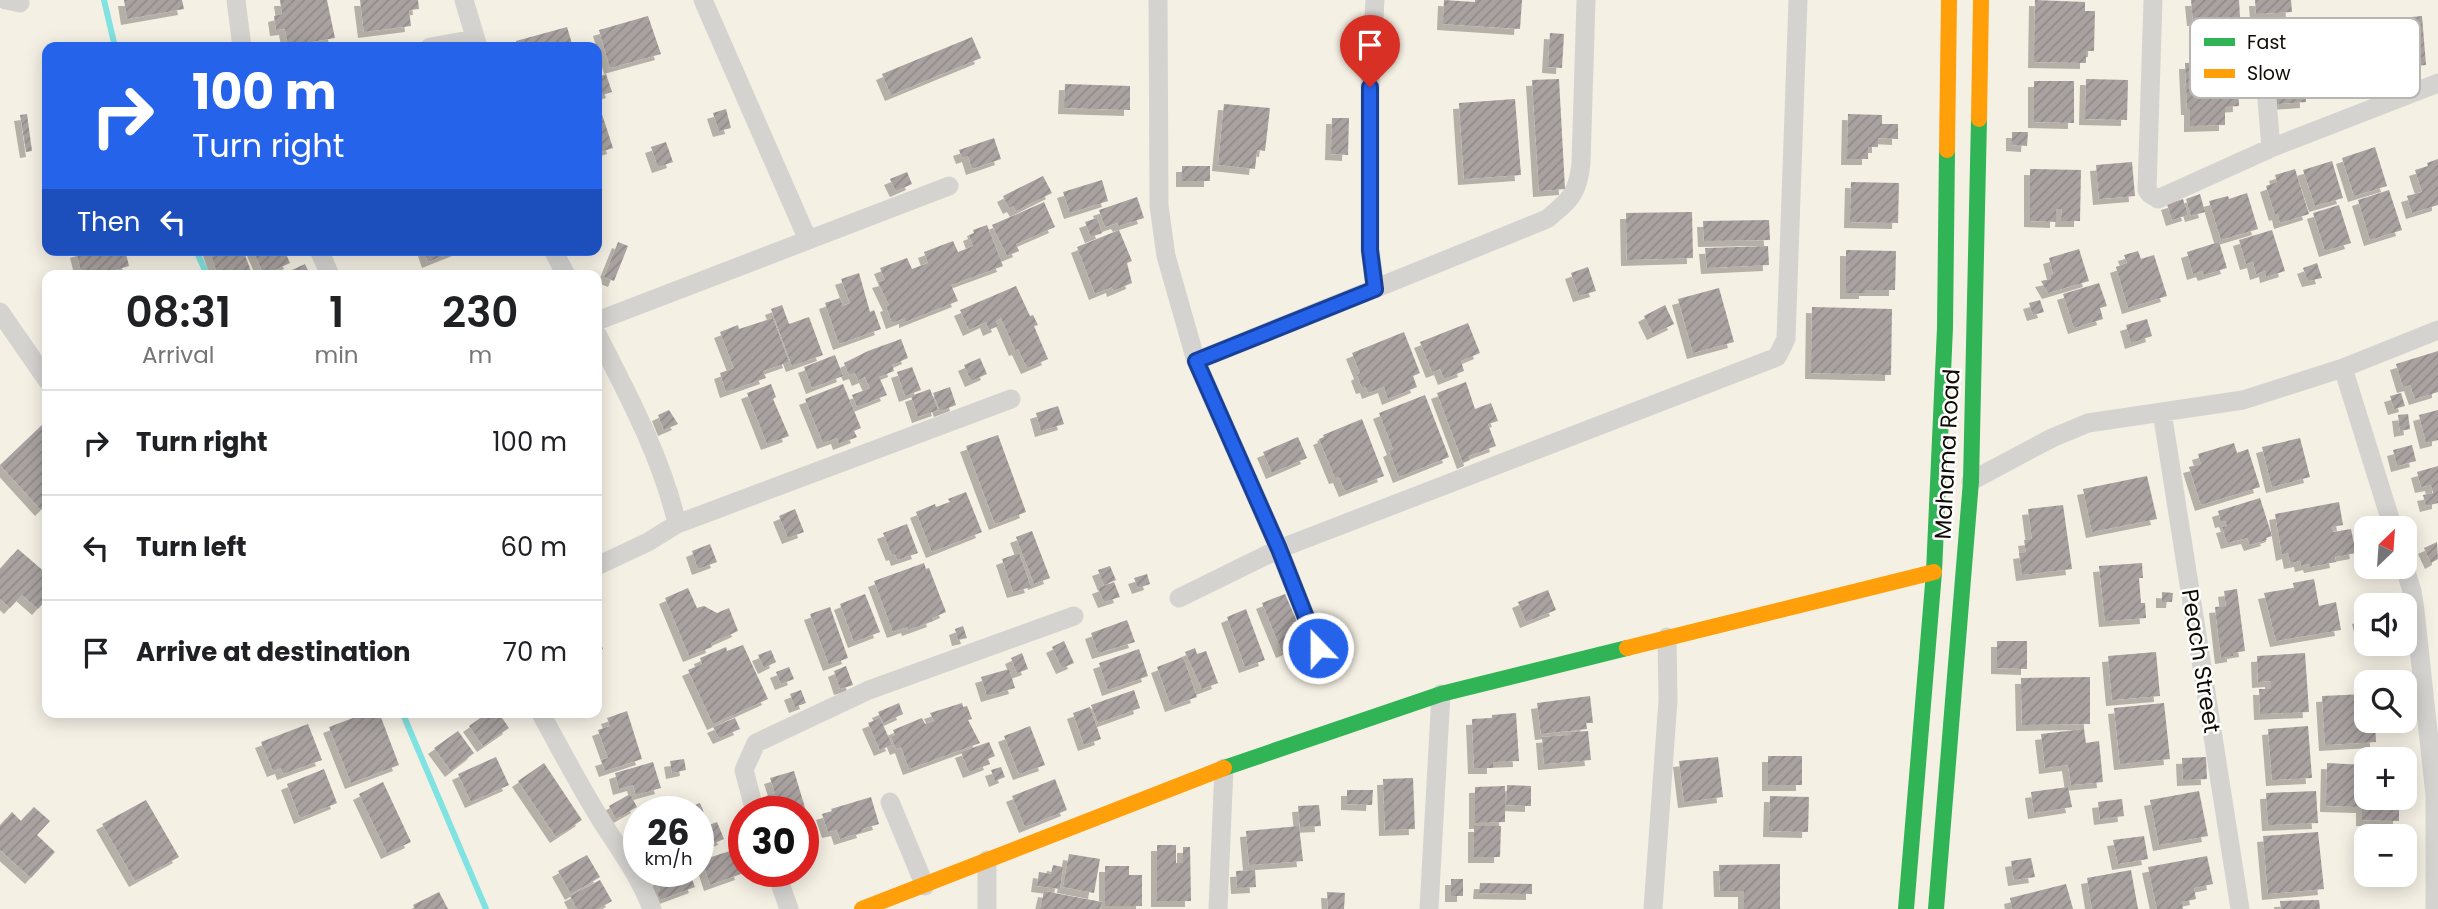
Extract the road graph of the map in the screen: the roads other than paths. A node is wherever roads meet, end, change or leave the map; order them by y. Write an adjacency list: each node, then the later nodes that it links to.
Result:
1 (236, 0): 11 (street)
2 (464, 0): 12 (street)
3 (703, 0): 19 (street)
4 (1158, 0): 25 (street)
5 (1376, 0): 20 (street)
6 (1586, 0): 20 (street)
7 (1798, 0): 33 (street)
8 (1949, 0): 35 (street, Mahama Road)
9 (1981, 0): 30 (street, Mahama Road)
10 (2153, 0): 17 (street)
11 (241, 42)
12 (476, 42)
13 (2438, 83): 14 (street)
14 (2420, 90)
15 (2267, 98): 17 (street)
16 (2399, 98): 17 (street)
17 (2271, 148)
18 (949, 186): 19 (street)
19 (808, 240): 22 (street)
20 (1375, 289): 25 (street)
21 (0, 312): 27 (street)
22 (602, 319)
23 (2438, 330): 26 (street)
24 (602, 344): 32 (street)
25 (1196, 361): 33 (street)
26 (2343, 368): 29 (street); 31 (street)
27 (42, 373)
28 (1011, 399): 32 (street)
29 (2162, 412): 30 (street); 59 (street, Peach Street)
30 (1971, 481): 58 (street, Mahama Road)
31 (2389, 516)
32 (677, 524): 34 (street)
33 (1279, 549): 37 (street); 40 (street)
34 (602, 564)
35 (1934, 572): 39 (street); 57 (street, Mahama Road)
36 (2408, 579): 44 (street)
37 (1179, 598)
38 (1074, 615): 45 (street)
39 (1667, 637): 41 (street); 56 (street)
40 (1318, 648)
41 (1441, 694): 43 (street); 55 (street)
42 (543, 718): 50 (street)
43 (1224, 768): 47 (street); 54 (street)
44 (2437, 795): 60 (street)
45 (751, 796)
46 (890, 802): 48 (street)
47 (987, 860): 48 (street); 53 (street)
48 (925, 886): 52 (street)
49 (781, 887): 51 (street)
50 (652, 909)
51 (789, 909)
52 (862, 909)
53 (987, 909)
54 (1218, 909)
55 (1429, 909)
56 (1653, 909)
57 (1906, 909)
58 (1936, 909)
59 (2240, 909)
60 (2435, 909)

